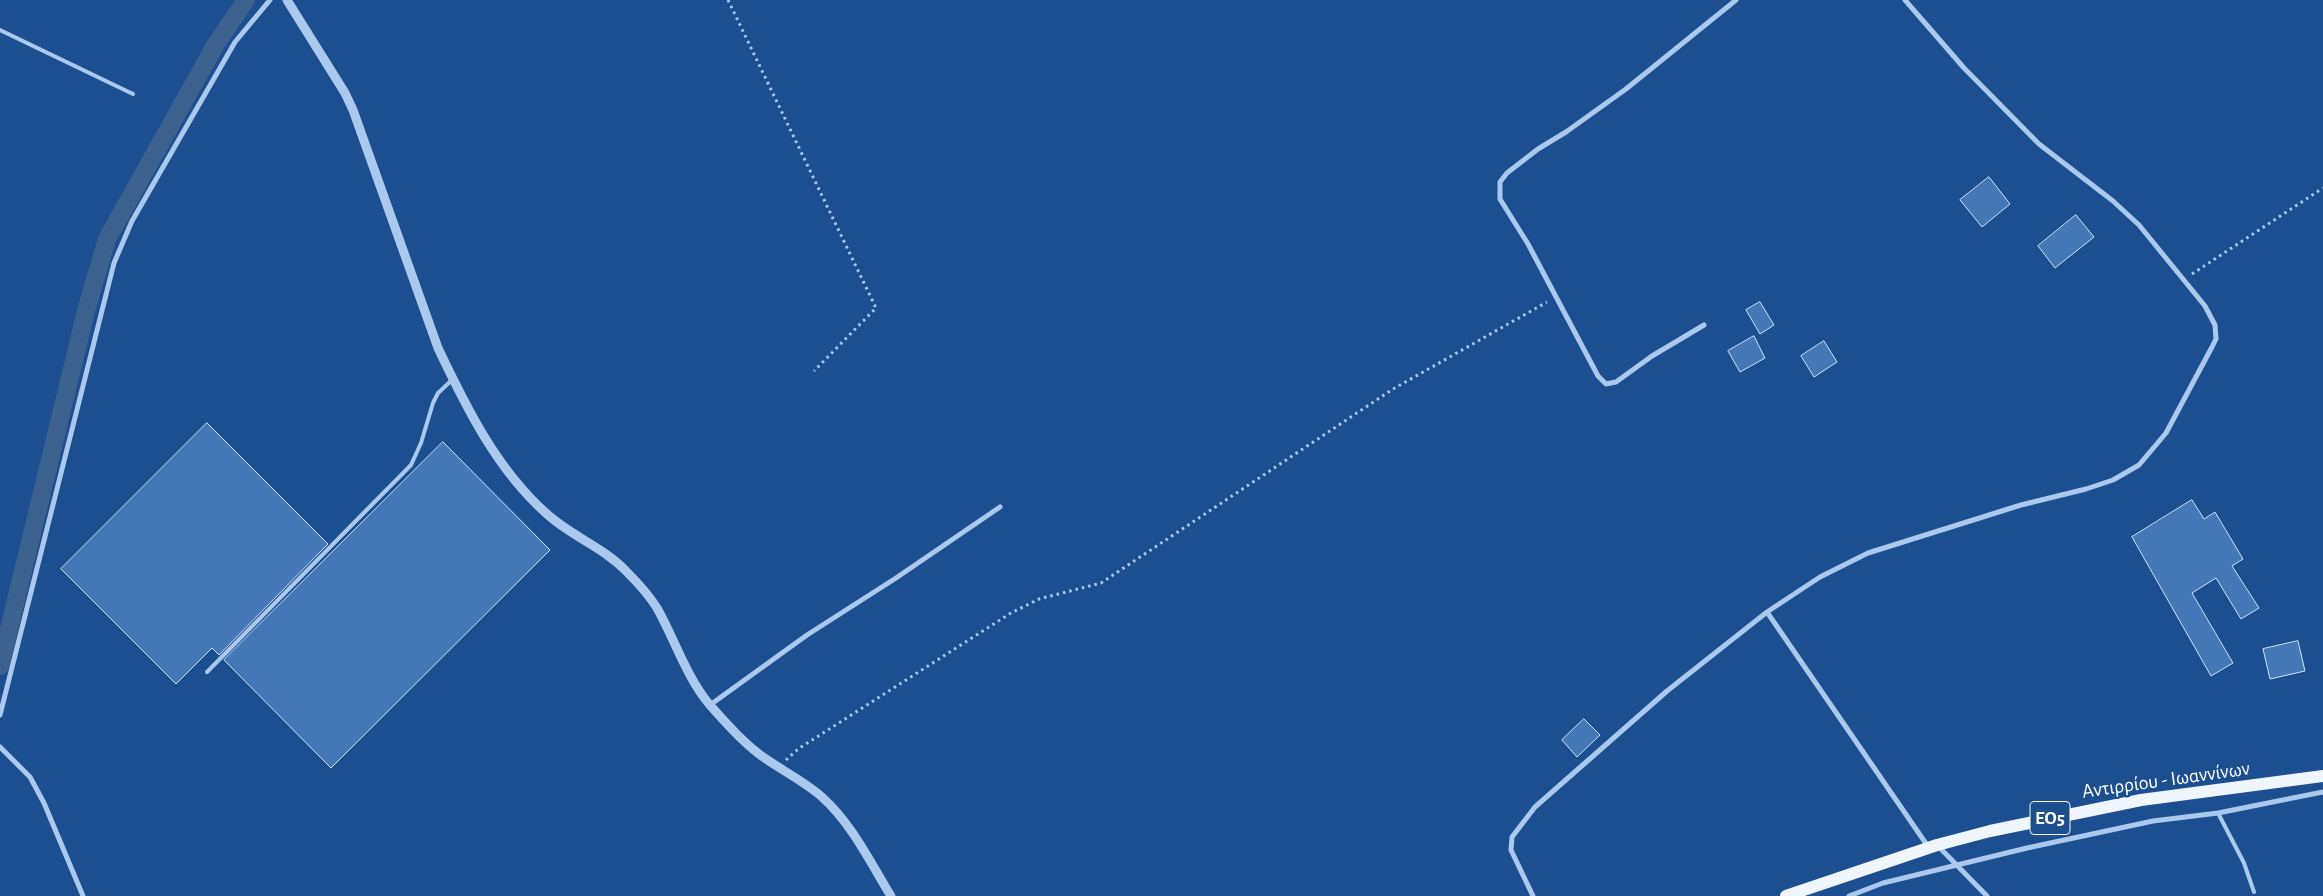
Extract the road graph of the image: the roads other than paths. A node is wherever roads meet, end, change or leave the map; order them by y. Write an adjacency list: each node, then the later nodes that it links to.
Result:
1 (270, 0): 13 (street)
2 (287, 0): 8 (street)
3 (1736, 0): 7 (street)
4 (1905, 0): 10 (street)
5 (0, 30): 6 (lane)
6 (133, 94)
7 (1704, 325)
8 (453, 379): 11 (lane); 12 (street)
9 (1000, 507): 12 (street)
10 (1767, 612): 18 (street); 23 (street)
11 (207, 672)
12 (710, 705): 22 (street)
13 (0, 715)
14 (0, 748): 21 (street)
15 (2323, 776): 18 (main road, Αντιρρίου - Ιωαννίνων / ΕΟ5)
16 (2323, 792): 17 (street)
17 (2218, 813): 19 (street); 20 (lane)
18 (1933, 847): 19 (street); 24 (main road, Αντιρρίου - Ιωαννίνων / ΕΟ5)
19 (1959, 866): 25 (street); 26 (street)
20 (2254, 892)
21 (83, 896)
22 (891, 896)
23 (1533, 896)
24 (1786, 896)
25 (1848, 896)
26 (1987, 896)

